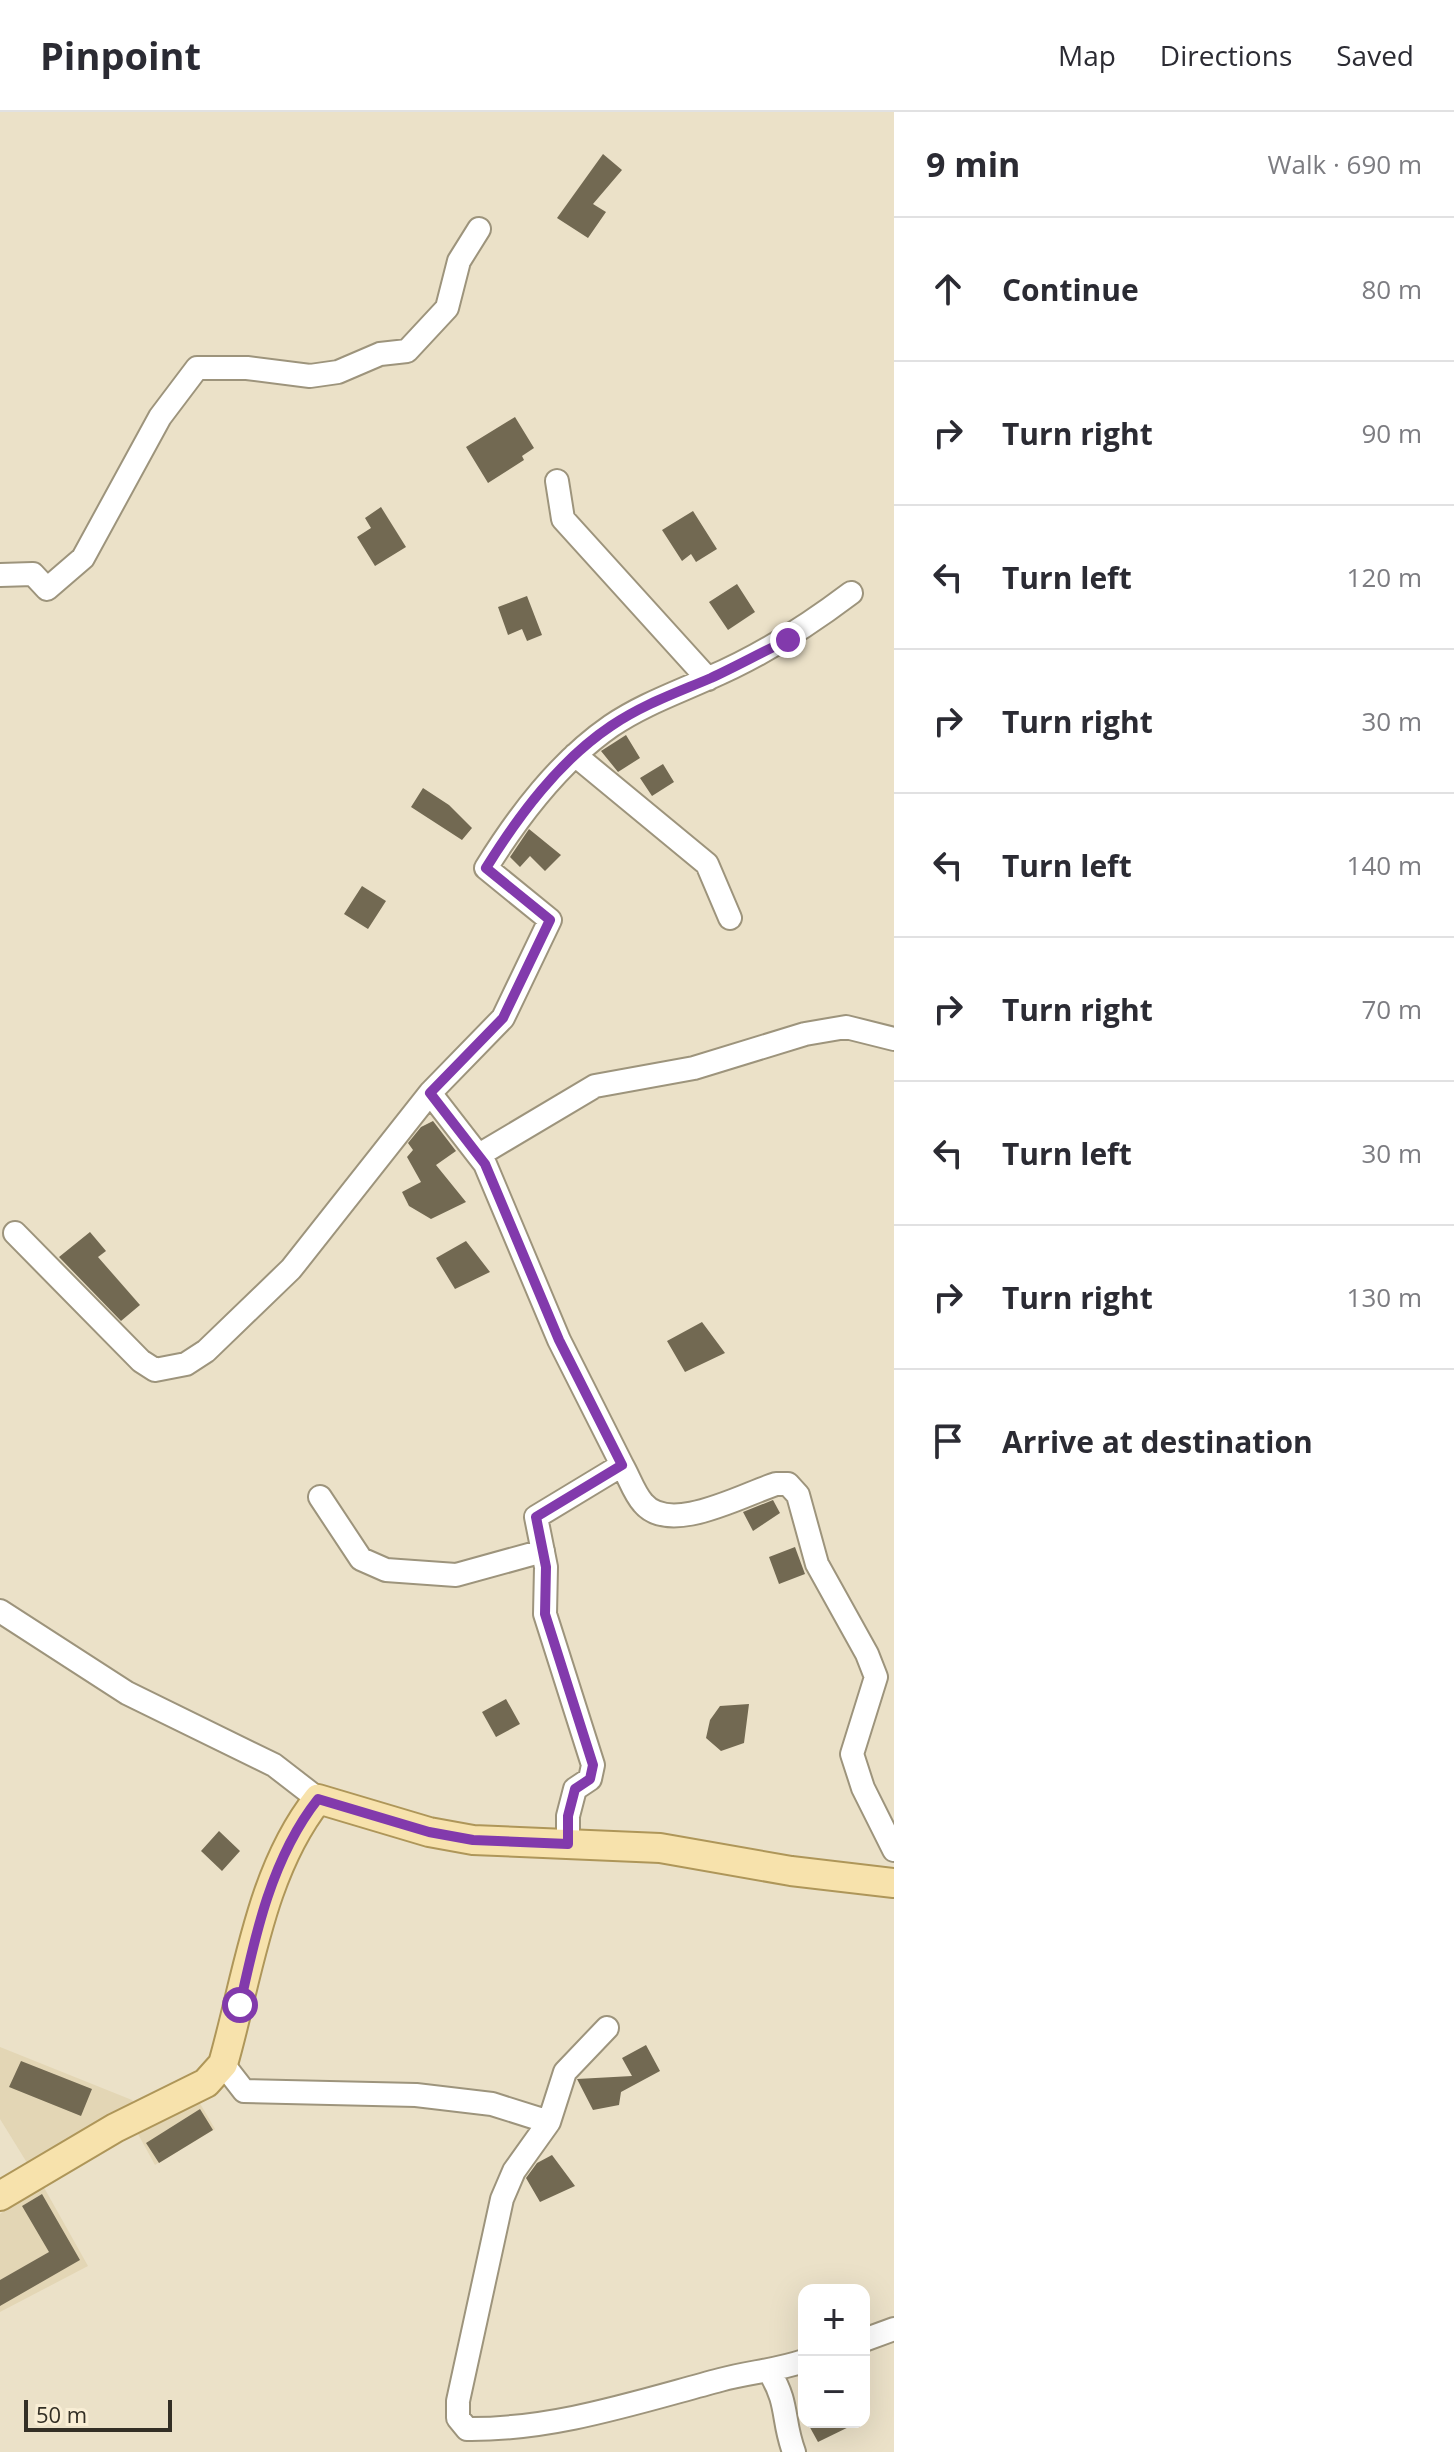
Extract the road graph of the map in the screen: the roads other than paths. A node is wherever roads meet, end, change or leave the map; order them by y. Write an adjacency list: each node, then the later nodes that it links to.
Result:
1 (479, 229): 3 (street)
2 (557, 481): 5 (street)
3 (0, 575)
4 (851, 593): 5 (street)
5 (708, 679): 6 (street)
6 (575, 755): 7 (street); 9 (street)
7 (730, 918)
8 (894, 1039): 10 (street)
9 (430, 1093): 10 (street); 11 (street)
10 (479, 1155): 12 (street)
11 (15, 1233)
12 (622, 1465): 14 (street); 18 (street)
13 (320, 1497): 14 (street)
14 (543, 1551): 17 (street)
15 (0, 1611): 16 (street)
16 (318, 1799): 17 (main road); 21 (main road)
17 (568, 1844): 19 (main road)
18 (894, 1850)
19 (894, 1883)
20 (607, 2028): 22 (street)
21 (223, 2064): 22 (street); 23 (main road)
22 (549, 2122): 27 (street)
23 (0, 2196)
24 (894, 2329): 25 (street)
25 (870, 2338)
26 (798, 2363): 27 (street)
27 (770, 2373): 28 (street)
28 (794, 2452)

